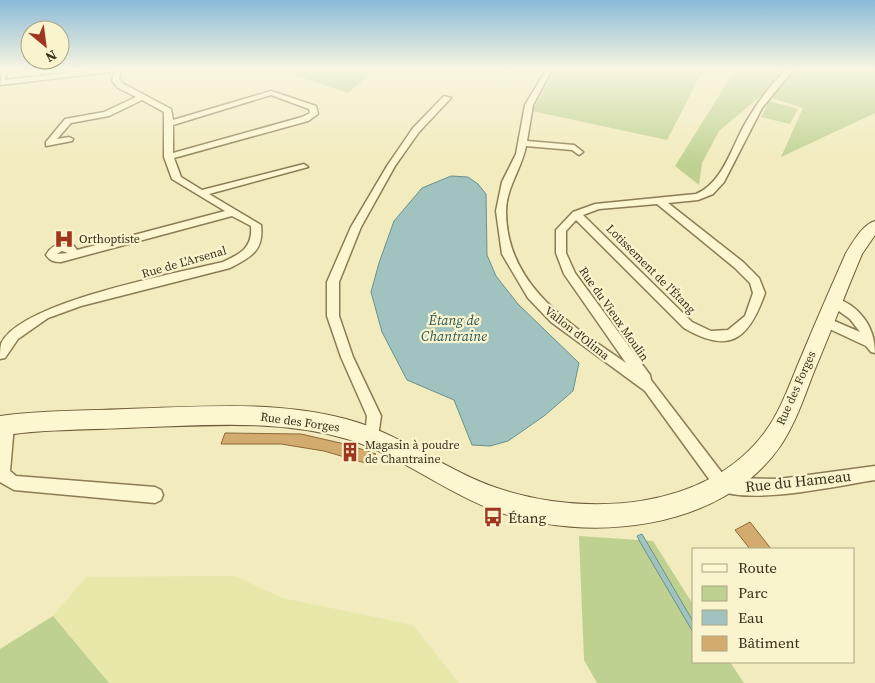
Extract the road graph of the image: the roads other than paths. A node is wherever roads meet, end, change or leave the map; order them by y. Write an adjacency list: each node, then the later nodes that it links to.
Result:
1 (132, 102): 9 (street)
2 (150, 102): 8 (street)
3 (241, 102): 8 (street)
4 (296, 102): 12 (street)
5 (443, 102): 26 (street)
6 (531, 102): 10 (street, Vallon d'Olima)
7 (762, 102): 15 (street)
8 (170, 123): 12 (street, Rue de L'Arsenal)
9 (68, 139)
10 (522, 143): 11 (street); 24 (street, Vallon d'Olima)
11 (579, 152)
12 (168, 157): 14 (street, Rue de L'Arsenal)
13 (304, 167): 14 (street)
14 (201, 193): 16 (street, Rue de L'Arsenal)
15 (660, 202): 17 (street); 17 (street, Lotissement de l'Étang)
16 (234, 212): 19 (street); 23 (street, Rue de L'Arsenal)
17 (576, 214): 24 (street, Rue du Vieux Moulin)
18 (875, 226): 20 (main road, Rue des Forges)
19 (74, 254)
20 (833, 301): 21 (main road, Rue des Forges); 22 (street)
21 (825, 322): 22 (street); 28 (main road, Rue des Forges)
22 (873, 345)
23 (0, 354)
24 (650, 388): 28 (street, Vallon d'Olima)
25 (4, 426): 26 (main road, Rue des Forges); 29 (street)
26 (372, 438): 28 (main road, Rue des Forges)
27 (875, 473): 28 (street, Rue du Hameau)
28 (722, 485)
29 (155, 495)

